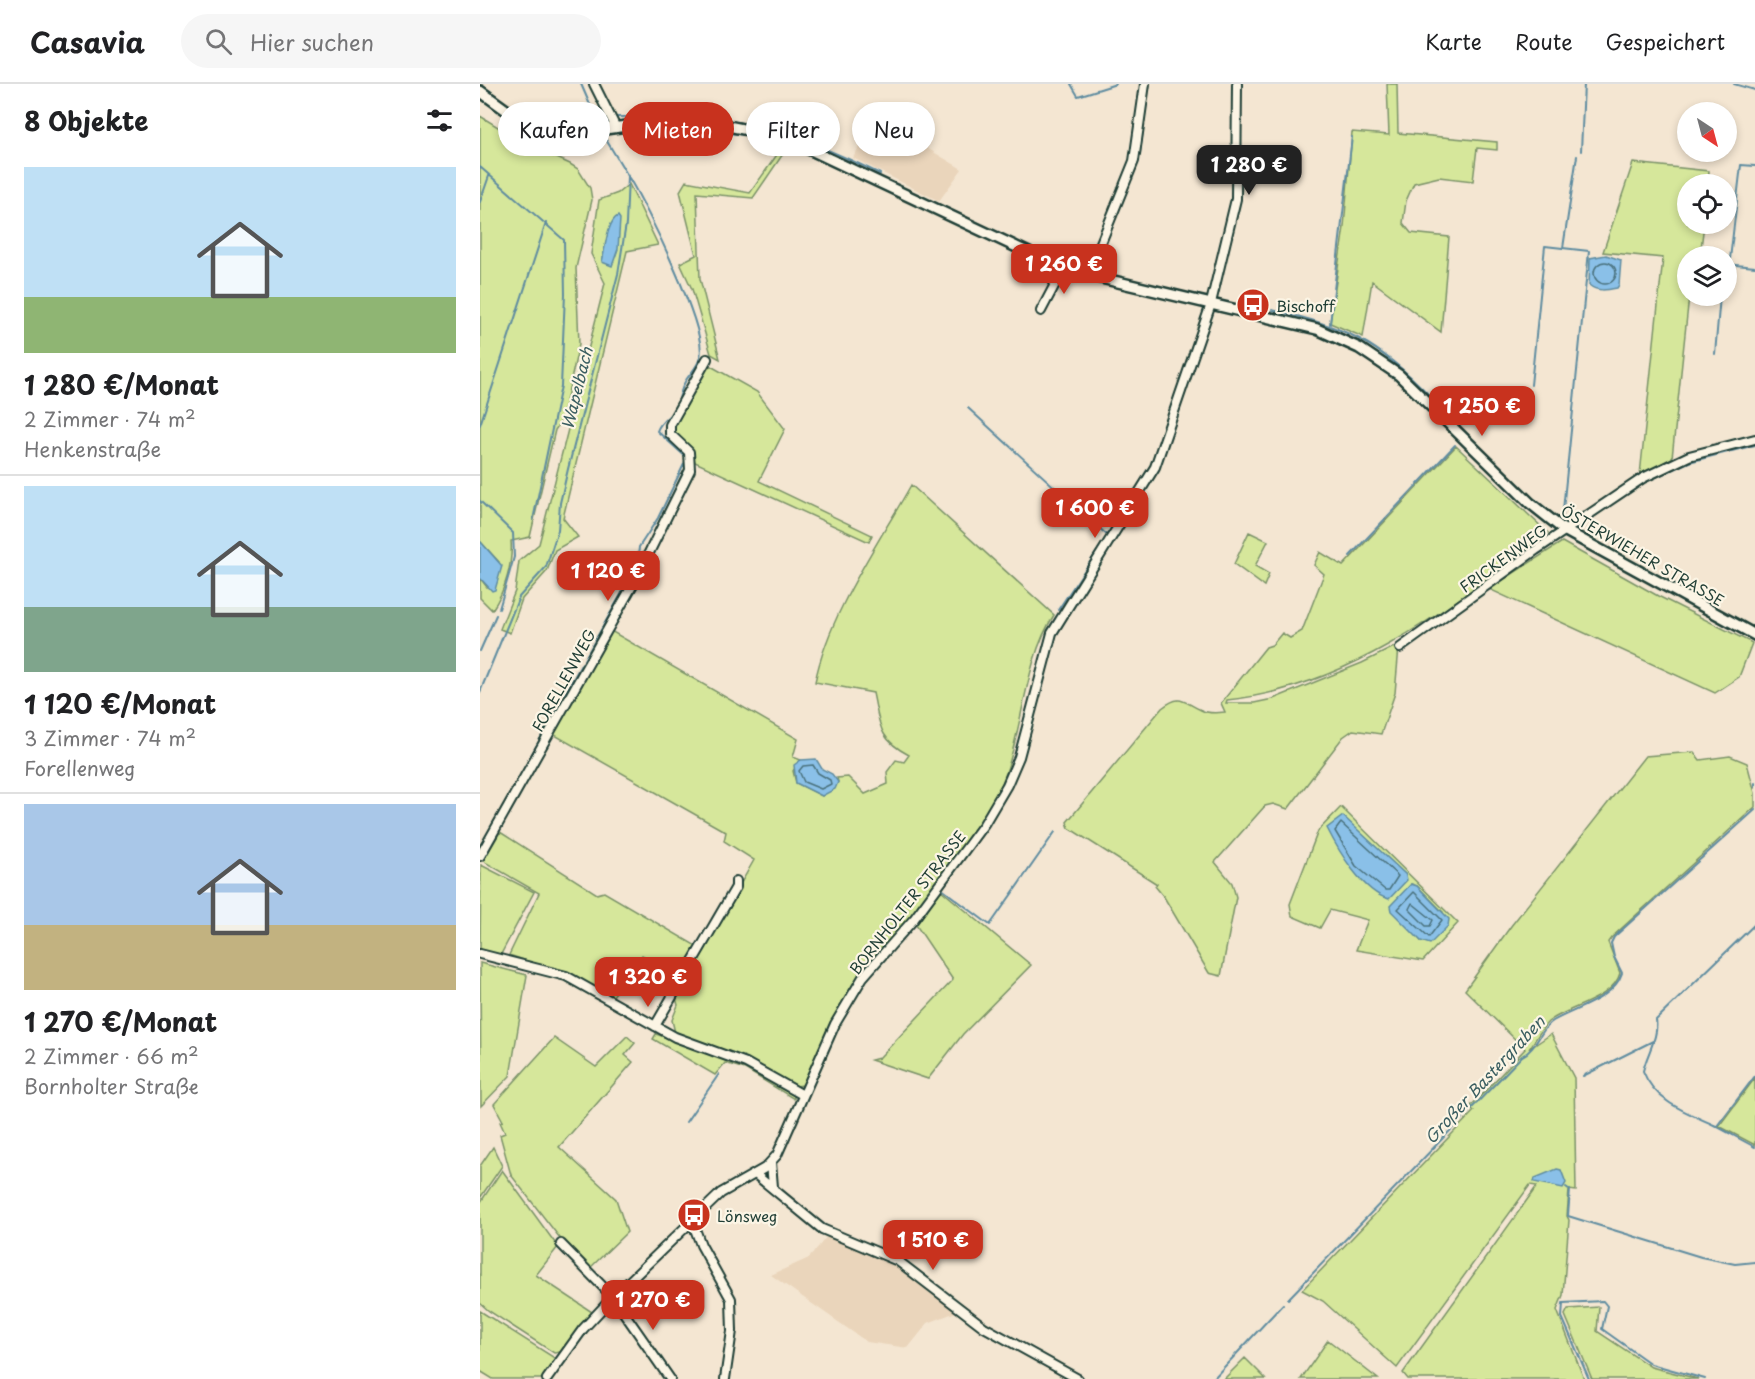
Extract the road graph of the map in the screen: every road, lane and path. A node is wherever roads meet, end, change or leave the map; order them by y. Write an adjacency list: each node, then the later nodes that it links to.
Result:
1 (594, 84): 5 (street)
2 (1145, 84): 7 (street)
3 (1237, 84): 8 (street, BORNHOLTER STRASSE)
4 (480, 91): 5 (street, ÖSTERWIEHER STRASSE)
5 (613, 128): 6 (street, ÖSTERWIEHER STRASSE)
6 (1063, 269): 7 (street, ÖSTERWIEHER STRASSE); 9 (street)
7 (1088, 275): 8 (street, ÖSTERWIEHER STRASSE)
8 (1212, 303): 12 (street, ÖSTERWIEHER STRASSE); 19 (street, BORNHOLTER STRASSE)
9 (1041, 311)
10 (707, 359): 15 (street, FORELLENWEG)
11 (1755, 439): 12 (street, FRICKENWEG)
12 (1564, 530): 13 (street, ÖSTERWIEHER STRASSE); 14 (street, FRICKENWEG)
13 (1755, 635)
14 (1400, 648)
15 (480, 856)
16 (736, 881): 18 (street)
17 (480, 954): 18 (street)
18 (655, 1026): 19 (street)
19 (803, 1095): 20 (street, BORNHOLTER STRASSE)
20 (771, 1162): 21 (street, BORNHOLTER STRASSE); 22 (street)
21 (755, 1174): 22 (street); 23 (street, BORNHOLTER STRASSE)
22 (773, 1187): 29 (street)
23 (692, 1221): 25 (street, BORNHOLTER STRASSE); 28 (street)
24 (561, 1244): 25 (street)
25 (613, 1297): 26 (street, BORNHOLTER STRASSE); 27 (street)
26 (547, 1379)
27 (670, 1379)
28 (725, 1379)
29 (1078, 1379)

